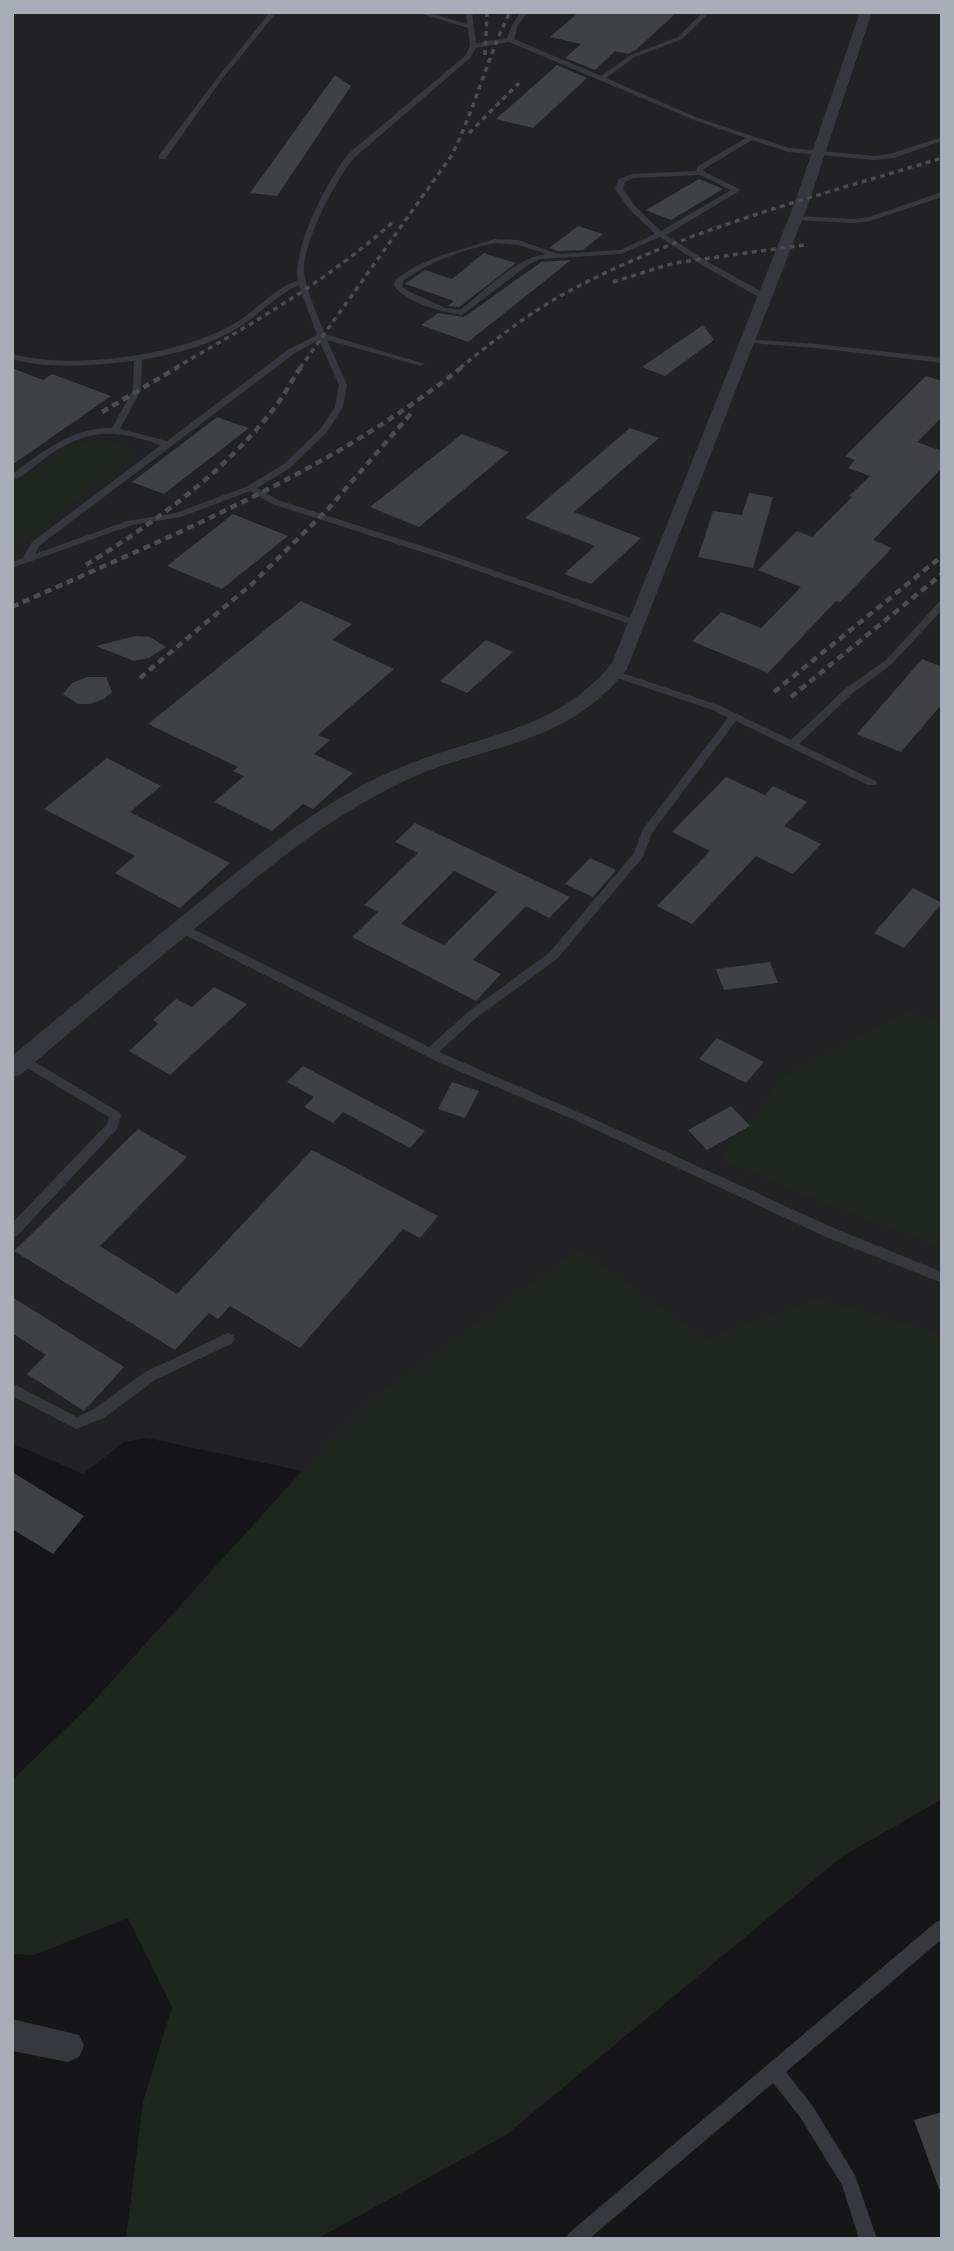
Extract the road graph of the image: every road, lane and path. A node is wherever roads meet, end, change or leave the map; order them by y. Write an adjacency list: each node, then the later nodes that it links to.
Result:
1 (275, 12): 14 (lane)
2 (419, 12): 7 (lane)
3 (469, 12): 7 (lane)
4 (525, 12): 8 (lane)
5 (707, 12): 10 (lane)
6 (866, 12): 13 (street)
7 (471, 27): 9 (lane)
8 (510, 40): 9 (lane); 10 (lane)
9 (473, 46): 20 (lane)
10 (600, 79): 11 (lane)
11 (750, 139): 13 (lane); 15 (lane)
12 (942, 139): 13 (lane)
13 (817, 155): 17 (street)
14 (162, 157)
15 (702, 173): 18 (lane); 18 (lane)
16 (942, 194): 17 (lane)
17 (796, 218): 21 (street)
18 (661, 234): 19 (lane); 21 (lane)
19 (554, 254): 19 (lane)
20 (302, 281): 22 (lane); 25 (lane)
21 (765, 297): 23 (street)
22 (321, 336): 27 (lane); 29 (lane); 31 (lane)
23 (749, 341): 26 (lane); 35 (street)
24 (12, 356): 25 (lane)
25 (138, 359): 28 (lane)
26 (942, 361)
27 (421, 364)
28 (116, 430): 29 (lane); 30 (lane)
29 (167, 444): 32 (lane)
30 (12, 478)
31 (251, 488): 32 (lane); 35 (lane)
32 (28, 558): 33 (lane)
33 (12, 565)
34 (942, 604): 38 (lane)
35 (636, 623): 36 (street)
36 (615, 674): 37 (lane); 40 (street)
37 (735, 716): 38 (lane); 41 (lane)
38 (793, 744): 39 (lane)
39 (872, 783)
40 (181, 928): 41 (lane); 42 (street)
41 (431, 1053): 44 (lane)
42 (18, 1065): 43 (lane)
43 (12, 1231)
44 (942, 1278)
45 (228, 1339): 46 (lane)
46 (12, 1389)
47 (942, 1928): 50 (lane)
48 (12, 2035): 49 (street)
49 (68, 2046)
50 (775, 2072): 51 (lane); 52 (lane)
51 (575, 2239)
52 (868, 2239)

